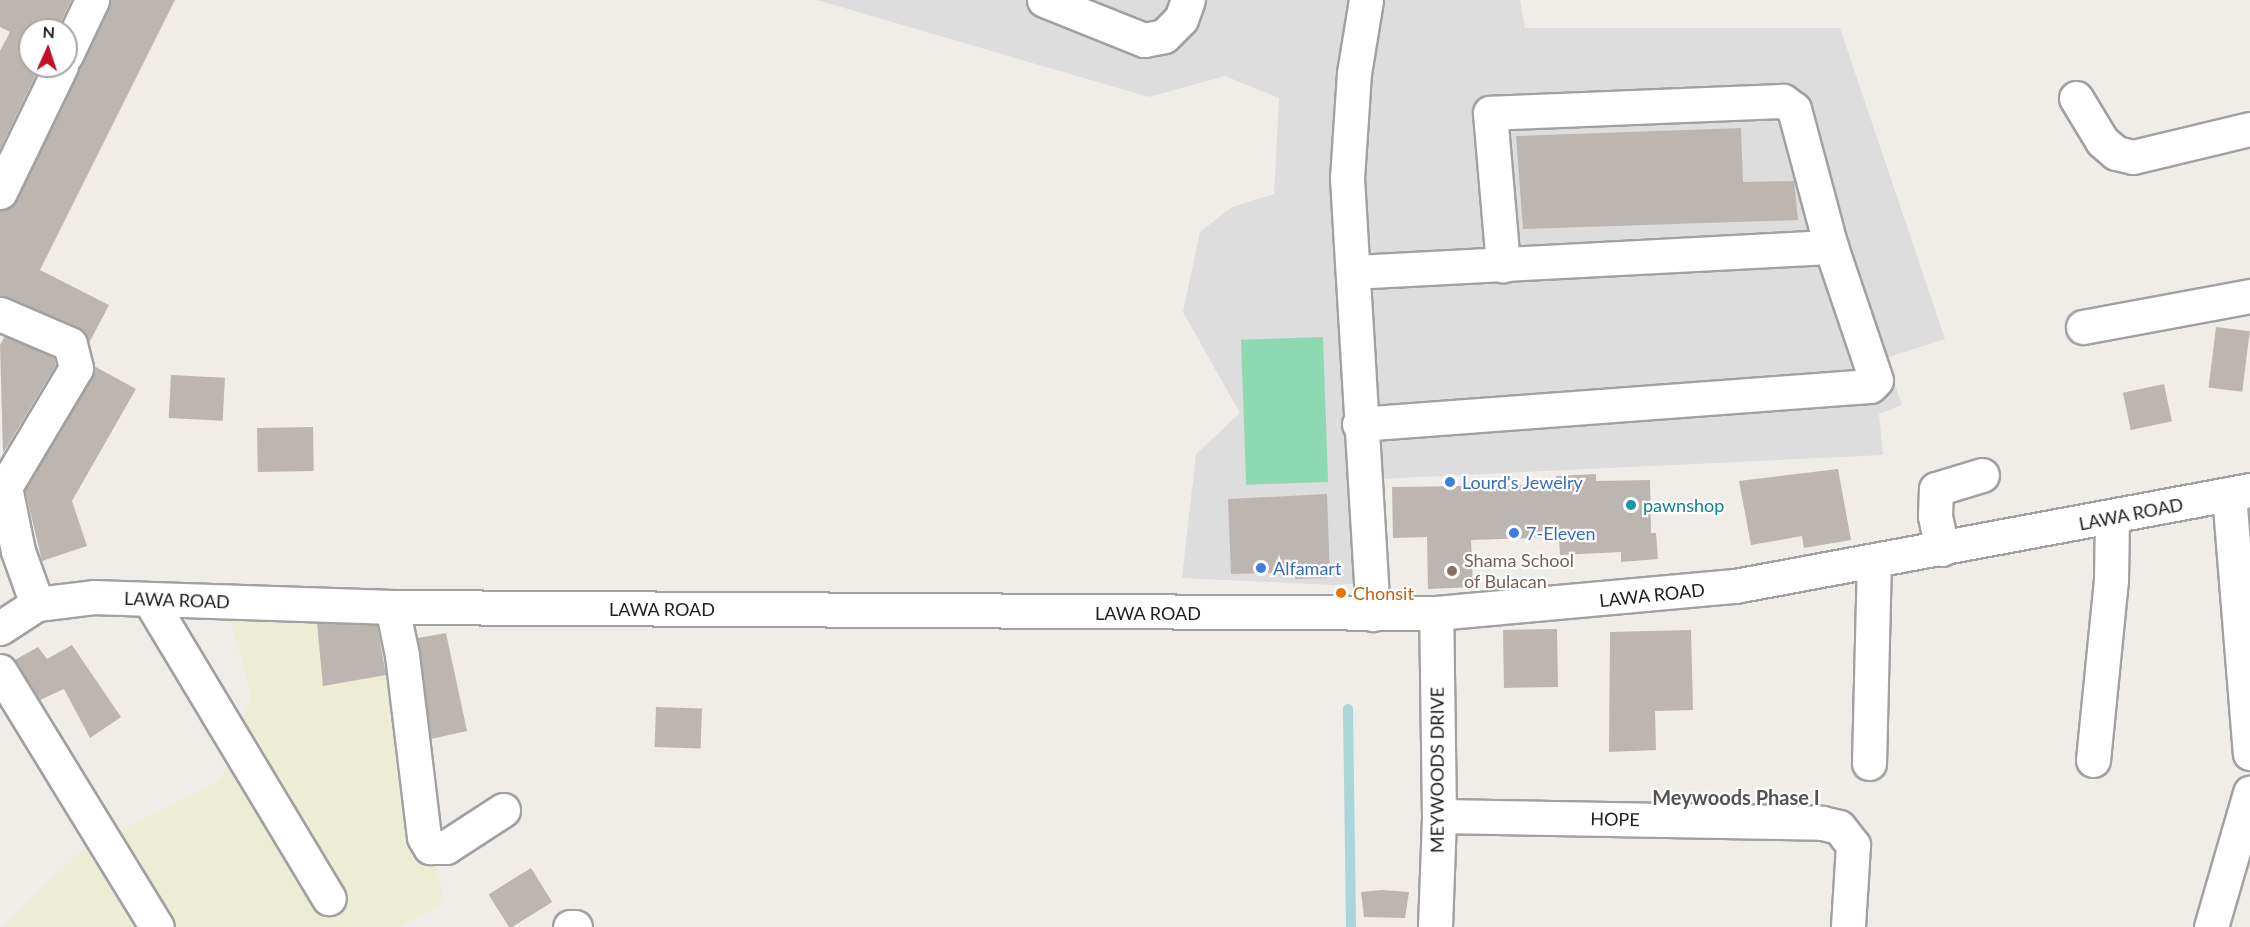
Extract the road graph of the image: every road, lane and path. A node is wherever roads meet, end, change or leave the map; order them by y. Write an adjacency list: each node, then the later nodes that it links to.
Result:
1 (92, 0): 5 (street)
2 (1044, 0): 3 (street)
3 (1188, 0)
4 (1366, 0): 12 (street)
5 (78, 30)
6 (55, 78): 9 (street)
7 (2076, 98): 8 (street)
8 (2250, 129)
9 (0, 192)
10 (1831, 247): 11 (street); 11 (street); 16 (street)
11 (1503, 265): 12 (street)
12 (1353, 272): 16 (street)
13 (2250, 296): 15 (street)
14 (0, 314): 18 (street)
15 (2083, 327)
16 (1359, 424): 27 (street)
17 (1982, 475): 21 (street)
18 (3, 486): 24 (street)
19 (2239, 492): 20 (street, LAWA ROAD); 30 (street)
20 (2112, 518): 21 (street, LAWA ROAD); 31 (street)
21 (1942, 549): 22 (street, LAWA ROAD)
22 (1874, 562): 26 (street, LAWA ROAD); 32 (street)
23 (149, 599): 24 (street, LAWA ROAD); 25 (street, LAWA ROAD); 36 (street)
24 (37, 604): 28 (street)
25 (392, 608): 27 (street, LAWA ROAD); 34 (street)
26 (1436, 613): 27 (street, LAWA ROAD); 35 (street, MEYWOODS DRIVE)
27 (1373, 614)
28 (0, 628)
29 (0, 671): 37 (street)
30 (2250, 753)
31 (2093, 760)
32 (1869, 763)
33 (2250, 793): 42 (street)
34 (502, 810)
35 (1439, 816): 40 (street, MEYWOODS DRIVE); 41 (street, HOPE)
36 (329, 898)
37 (157, 927)
38 (570, 927): 39 (street)
39 (575, 927)
40 (1436, 927)
41 (1848, 927)
42 (2211, 927)

